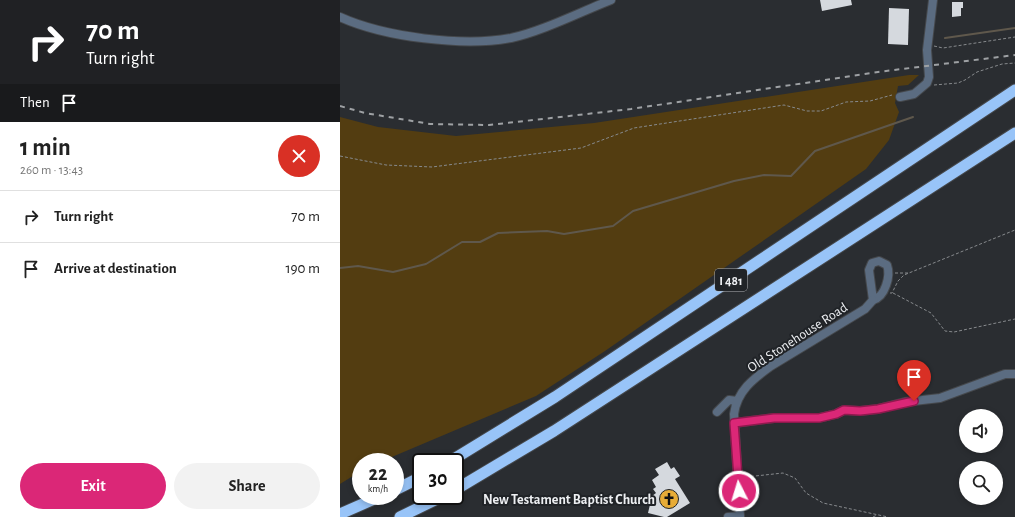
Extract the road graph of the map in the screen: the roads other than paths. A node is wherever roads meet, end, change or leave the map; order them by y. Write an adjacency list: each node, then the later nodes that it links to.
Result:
1 (611, 0): 3 (street)
2 (933, 0): 5 (street)
3 (340, 17)
4 (1013, 92): 12 (highway, I 481)
5 (900, 97)
6 (1015, 133): 13 (highway, I 481)
7 (873, 300): 7 (street, Old Stonehouse Road); 9 (street, Old Stonehouse Road)
8 (1015, 374): 11 (street)
9 (737, 401): 10 (street); 11 (street, Old Stonehouse Road)
10 (717, 412)
11 (734, 423): 19 (street, Old Stonehouse Road)
12 (464, 453)
13 (464, 485)
14 (360, 505): 16 (highway)
15 (425, 505): 17 (highway)
16 (340, 514)
17 (400, 517)
18 (728, 517): 19 (street)
19 (740, 517)

